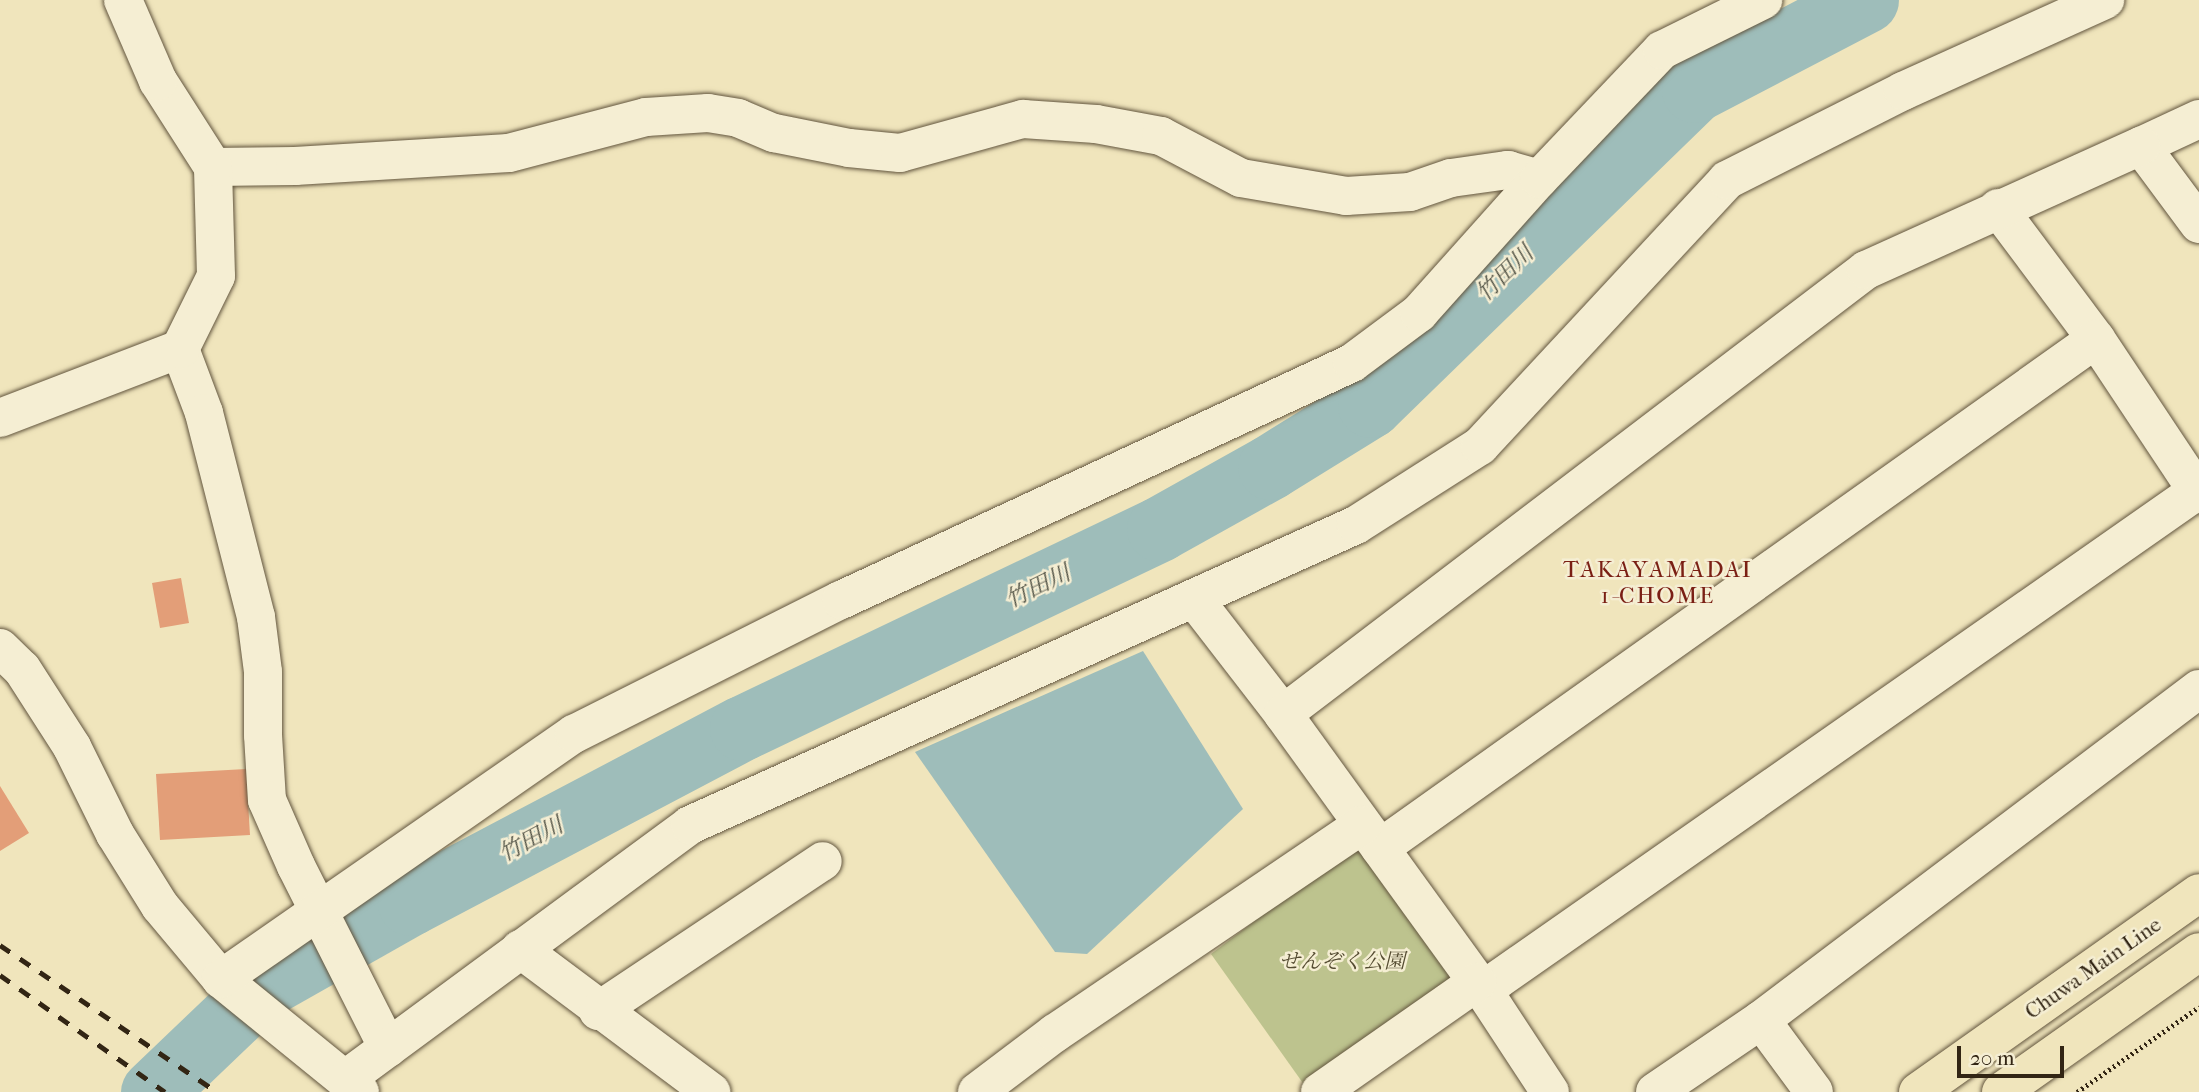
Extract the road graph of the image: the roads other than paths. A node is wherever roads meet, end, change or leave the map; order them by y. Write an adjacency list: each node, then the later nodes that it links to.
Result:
1 (123, 0): 6 (street)
2 (1763, 0): 7 (street)
3 (2105, 0): 14 (street)
4 (2199, 119): 5 (street)
5 (2141, 146): 8 (street); 9 (street)
6 (213, 167): 7 (street); 11 (street)
7 (1539, 179): 21 (street)
8 (1998, 208): 10 (street); 17 (street)
9 (2199, 224)
10 (2096, 339): 13 (street); 18 (street)
11 (180, 349): 12 (street); 21 (street)
12 (0, 418)
13 (2198, 493): 25 (street)
14 (1195, 600): 17 (street); 22 (street)
15 (0, 648): 24 (street)
16 (2199, 689): 27 (street)
17 (1283, 714): 18 (street)
18 (1371, 837): 25 (street); 31 (street)
19 (823, 861): 26 (street)
20 (2199, 893): 36 (main road, Chuwa Main Line)
21 (321, 911): 24 (street); 28 (street)
22 (520, 949): 26 (street); 28 (street)
23 (2199, 952): 37 (main road)
24 (221, 979): 29 (street)
25 (1480, 986): 32 (street); 33 (street)
26 (598, 1011): 30 (street)
27 (1760, 1020): 34 (street); 35 (street)
28 (388, 1048): 29 (street)
29 (354, 1085)
30 (711, 1092)
31 (978, 1092)
32 (1320, 1092)
33 (1550, 1092)
34 (1655, 1092)
35 (1814, 1092)
36 (1918, 1092)
37 (2001, 1092)

